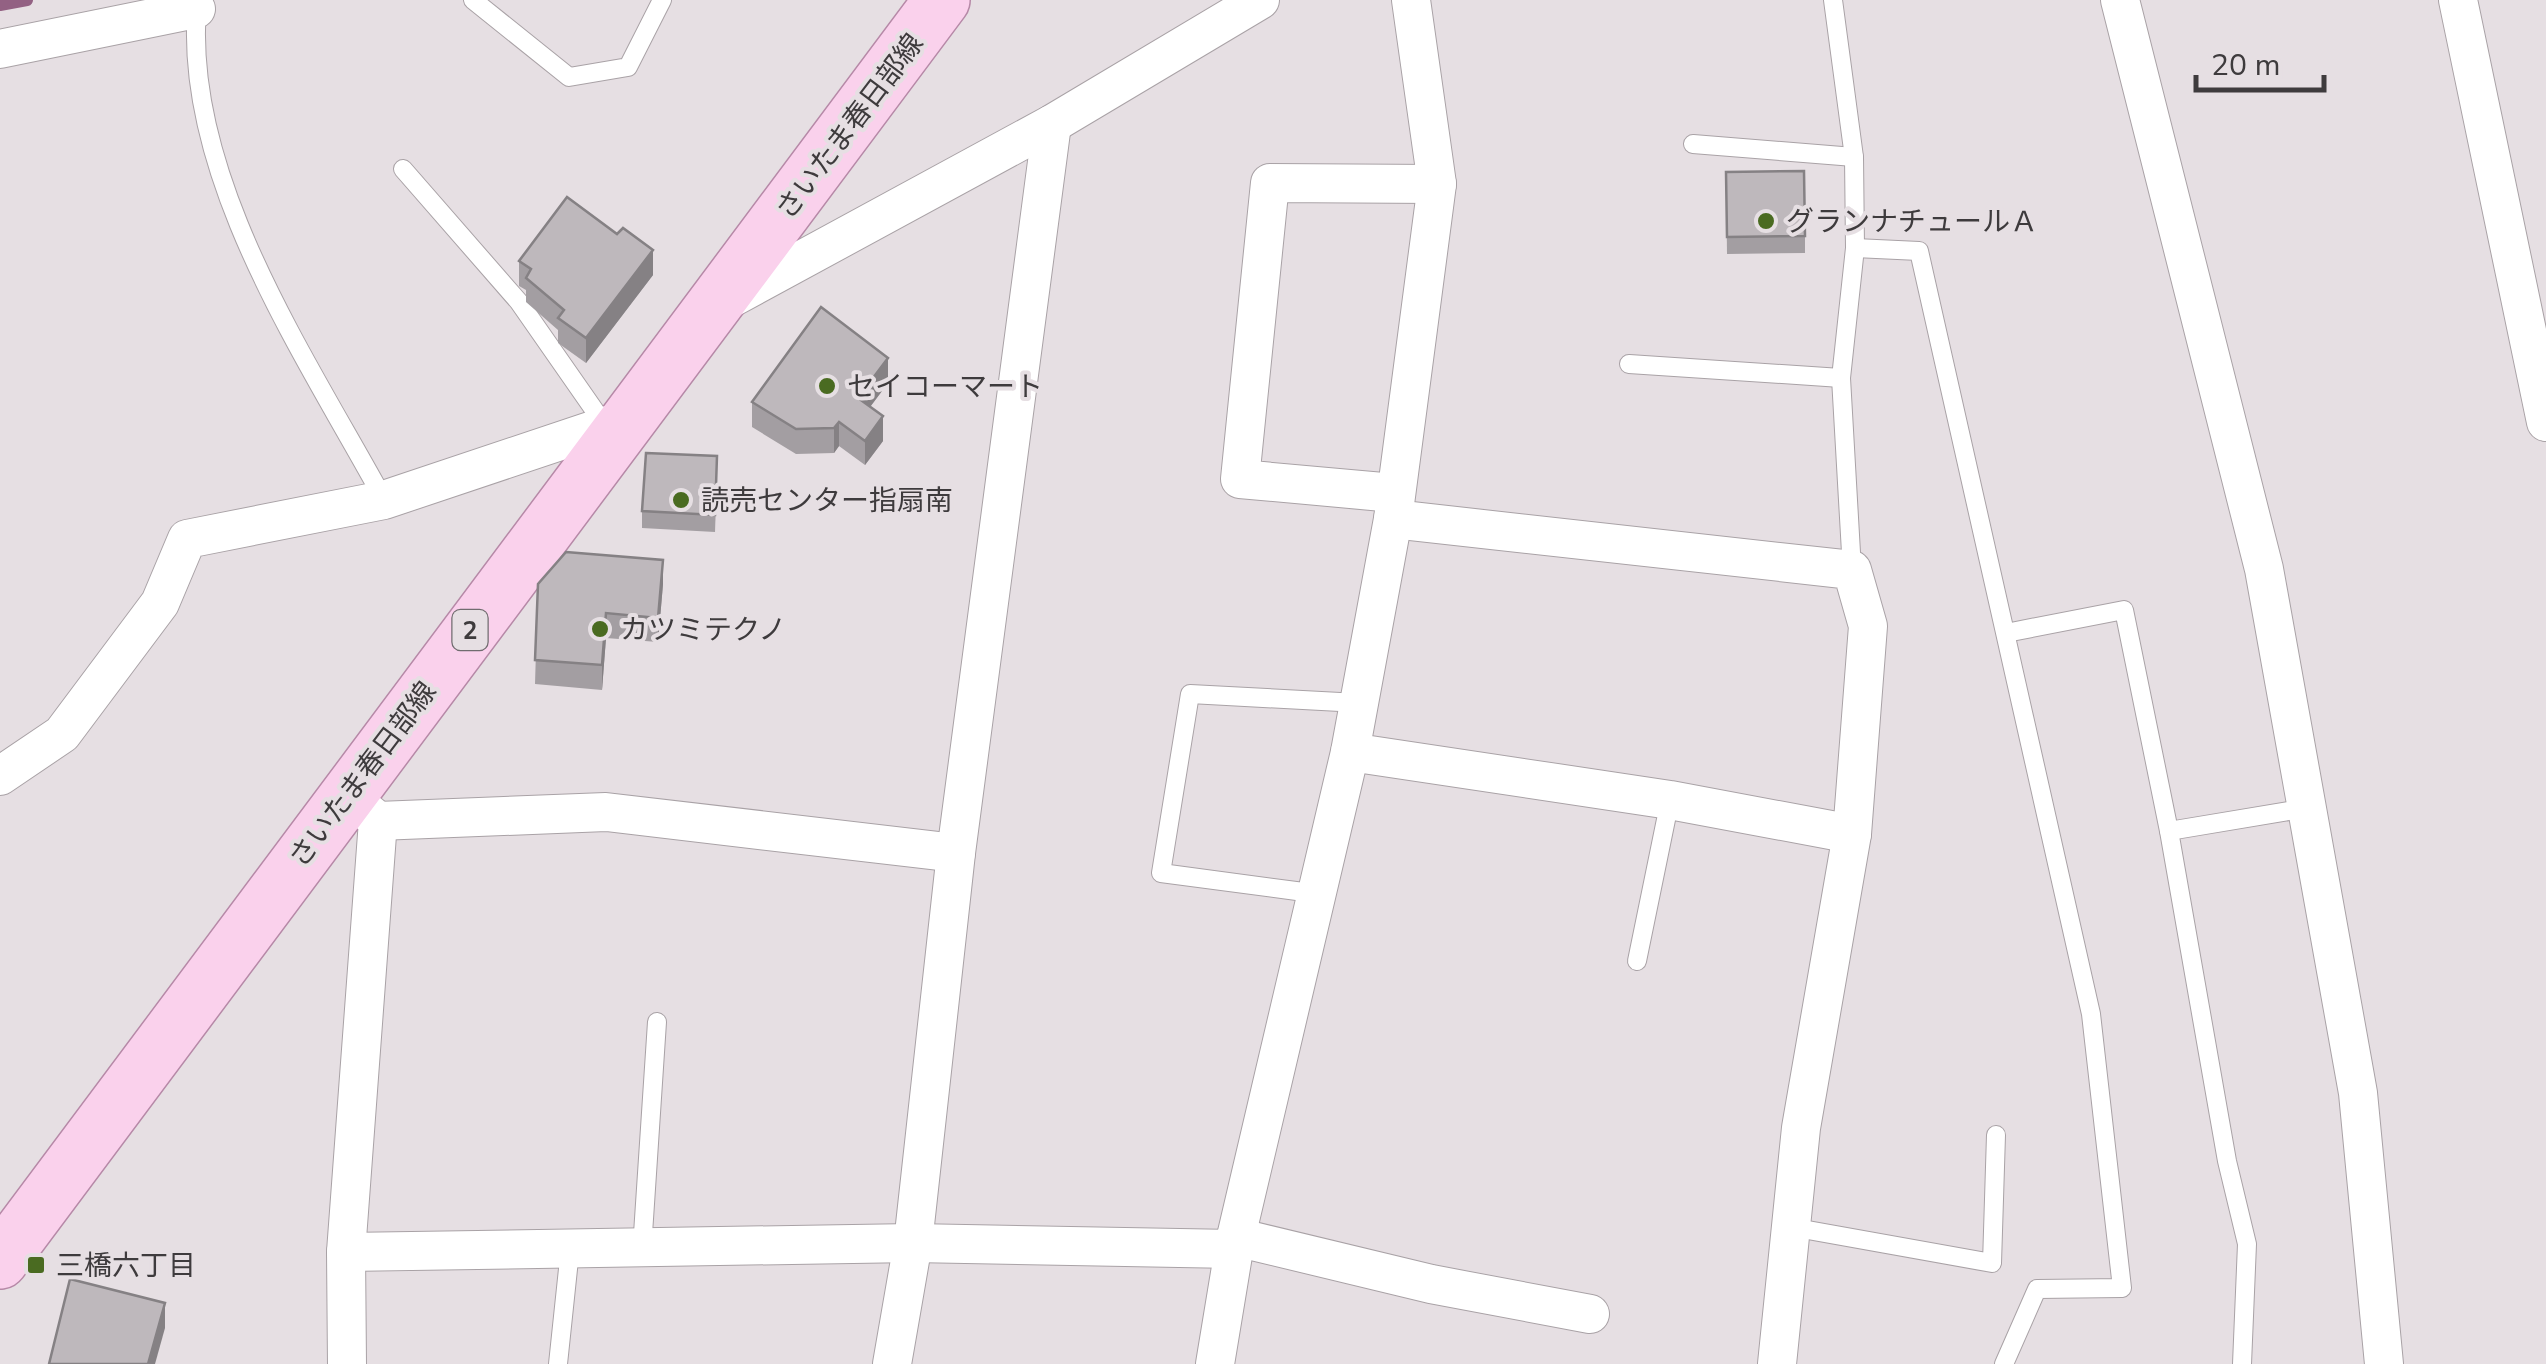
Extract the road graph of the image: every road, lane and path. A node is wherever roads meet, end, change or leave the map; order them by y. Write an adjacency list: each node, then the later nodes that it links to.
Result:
1 (473, 0): 2 (lane)
2 (662, 0)
3 (942, 0): 17 (main road, さいたま春日部線 / 2)
4 (1260, 0): 11 (street)
5 (1411, 0): 15 (street)
6 (1834, 0): 13 (lane)
7 (2120, 0): 31 (street)
8 (2458, 0): 21 (street)
9 (204, 4): 10 (street); 22 (lane)
10 (0, 48)
11 (1052, 124): 17 (street); 34 (street)
12 (1693, 144): 13 (lane)
13 (1854, 157): 16 (lane)
14 (403, 170): 20 (lane)
15 (1437, 184): 23 (street); 23 (street)
16 (1856, 248): 19 (lane); 25 (lane)
17 (715, 307): 20 (main road, さいたま春日部線 / 2)
18 (1628, 364): 19 (lane)
19 (1841, 378): 24 (lane)
20 (618, 420): 22 (street); 30 (main road, さいたま春日部線 / 2)
21 (2546, 422)
22 (384, 500): 28 (street)
23 (1393, 506): 24 (street); 26 (street)
24 (1852, 570): 33 (street)
25 (2006, 633): 32 (lane); 52 (lane)
26 (1359, 703): 27 (street); 35 (lane)
27 (1350, 752): 29 (street); 35 (street)
28 (0, 776)
29 (1670, 800): 33 (street); 36 (lane)
30 (362, 807): 34 (street); 44 (street); 45 (main road, さいたま春日部線 / 2)
31 (2307, 808): 32 (lane); 54 (street)
32 (2170, 830): 53 (lane)
33 (1852, 834): 39 (street)
34 (956, 853): 40 (street)
35 (1320, 894): 41 (street)
36 (1637, 960)
37 (657, 1022): 42 (lane)
38 (1996, 1135): 39 (lane)
39 (1791, 1227): 51 (street)
40 (913, 1243): 41 (street); 42 (street); 49 (street)
41 (1236, 1243): 46 (street); 50 (street)
42 (642, 1249): 43 (street)
43 (570, 1250): 44 (street); 48 (lane)
44 (346, 1252): 47 (street)
45 (0, 1261)
46 (1590, 1314)
47 (347, 1364)
48 (558, 1364)
49 (892, 1364)
50 (1215, 1364)
51 (1777, 1364)
52 (2004, 1364)
53 (2242, 1364)
54 (2384, 1364)

